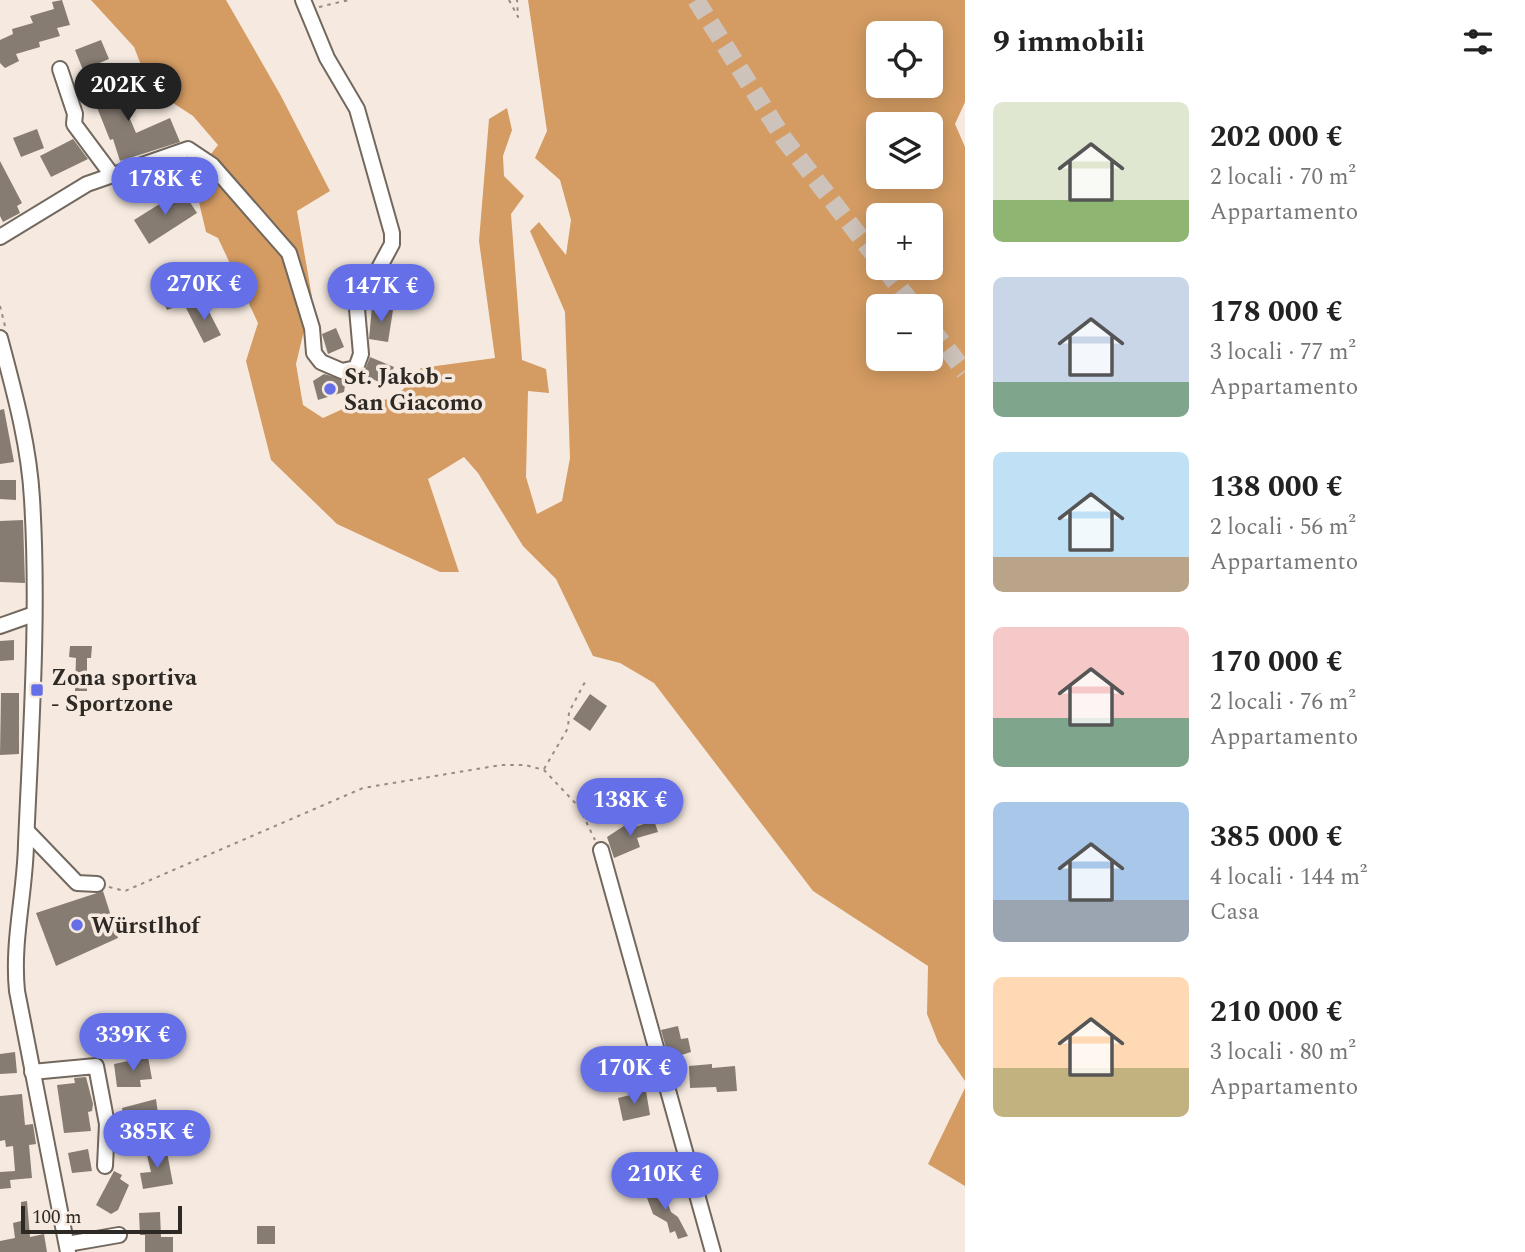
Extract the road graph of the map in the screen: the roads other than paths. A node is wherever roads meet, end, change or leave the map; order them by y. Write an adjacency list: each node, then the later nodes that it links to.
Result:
1 (305, 5): 3 (street)
2 (60, 69): 3 (street)
3 (112, 175): 4 (street)
4 (0, 237)
5 (0, 338): 6 (street)
6 (34, 614): 7 (street); 8 (street)
7 (0, 626)
8 (27, 831): 10 (street); 11 (street)
9 (601, 850): 17 (street)
10 (97, 884)
11 (14, 961): 12 (street); 13 (street)
12 (0, 969)
13 (32, 1072): 14 (street); 16 (street)
14 (105, 1166)
15 (119, 1235): 16 (street)
16 (68, 1248)
17 (713, 1252)

